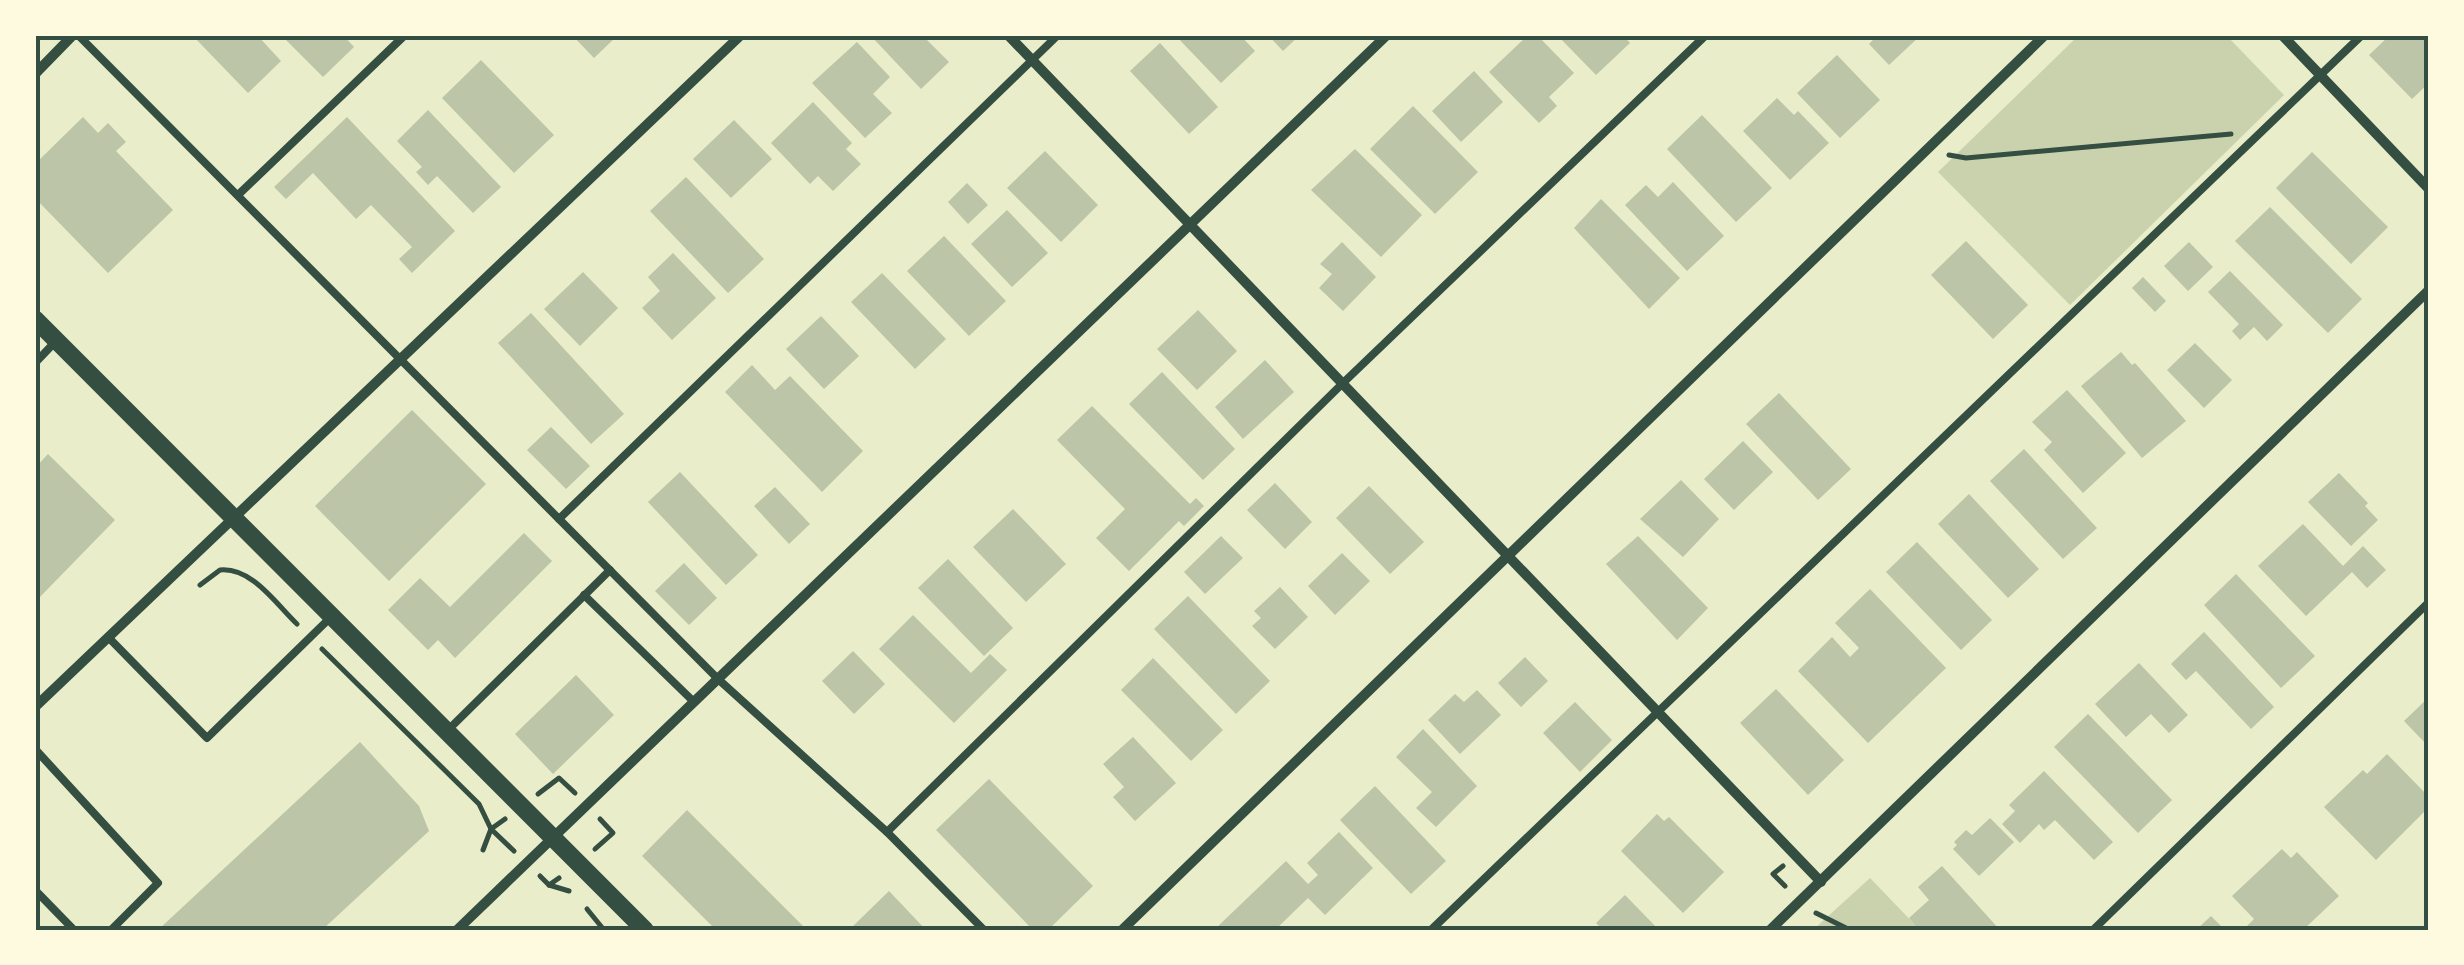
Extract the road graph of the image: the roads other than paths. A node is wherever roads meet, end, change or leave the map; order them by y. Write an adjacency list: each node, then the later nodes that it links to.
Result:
1 (75, 35): 12 (street); 15 (lane)
2 (405, 35): 15 (lane)
3 (742, 35): 20 (street)
4 (1008, 35): 11 (street)
5 (1058, 35): 11 (lane)
6 (1387, 35): 16 (street)
7 (1706, 35): 22 (lane)
8 (2046, 35): 25 (street)
9 (2282, 35): 13 (street)
10 (2362, 35): 13 (lane)
11 (1032, 60): 16 (street); 24 (lane)
12 (35, 74)
13 (2320, 75): 14 (street); 34 (lane)
14 (2429, 189)
15 (238, 195): 20 (lane)
16 (1190, 225): 22 (street); 31 (street)
17 (2429, 290): 39 (street)
18 (35, 319): 19 (street)
19 (57, 341): 21 (lane); 23 (street)
20 (400, 357): 23 (street); 24 (lane)
21 (35, 363)
22 (1343, 383): 25 (street); 37 (lane)
23 (234, 517): 29 (street); 30 (street)
24 (559, 519): 26 (lane)
25 (1509, 555): 34 (street); 46 (street)
26 (610, 570): 27 (lane); 31 (lane)
27 (584, 596): 32 (lane); 35 (lane)
28 (2429, 602): 49 (lane)
29 (332, 616): 30 (lane); 35 (street)
30 (108, 637): 33 (street)
31 (718, 679): 32 (street); 37 (lane)
32 (694, 702): 38 (street)
33 (35, 706)
34 (1660, 712): 39 (street); 47 (lane)
35 (446, 732): 38 (street)
36 (35, 749): 42 (lane)
37 (887, 832): 45 (lane)
38 (552, 839): 43 (street); 44 (street)
39 (1821, 882): 48 (street)
40 (35, 890): 41 (lane)
41 (74, 930)
42 (111, 930)
43 (457, 930)
44 (644, 930)
45 (984, 930)
46 (1122, 930)
47 (1431, 930)
48 (1770, 930)
49 (2093, 930)

